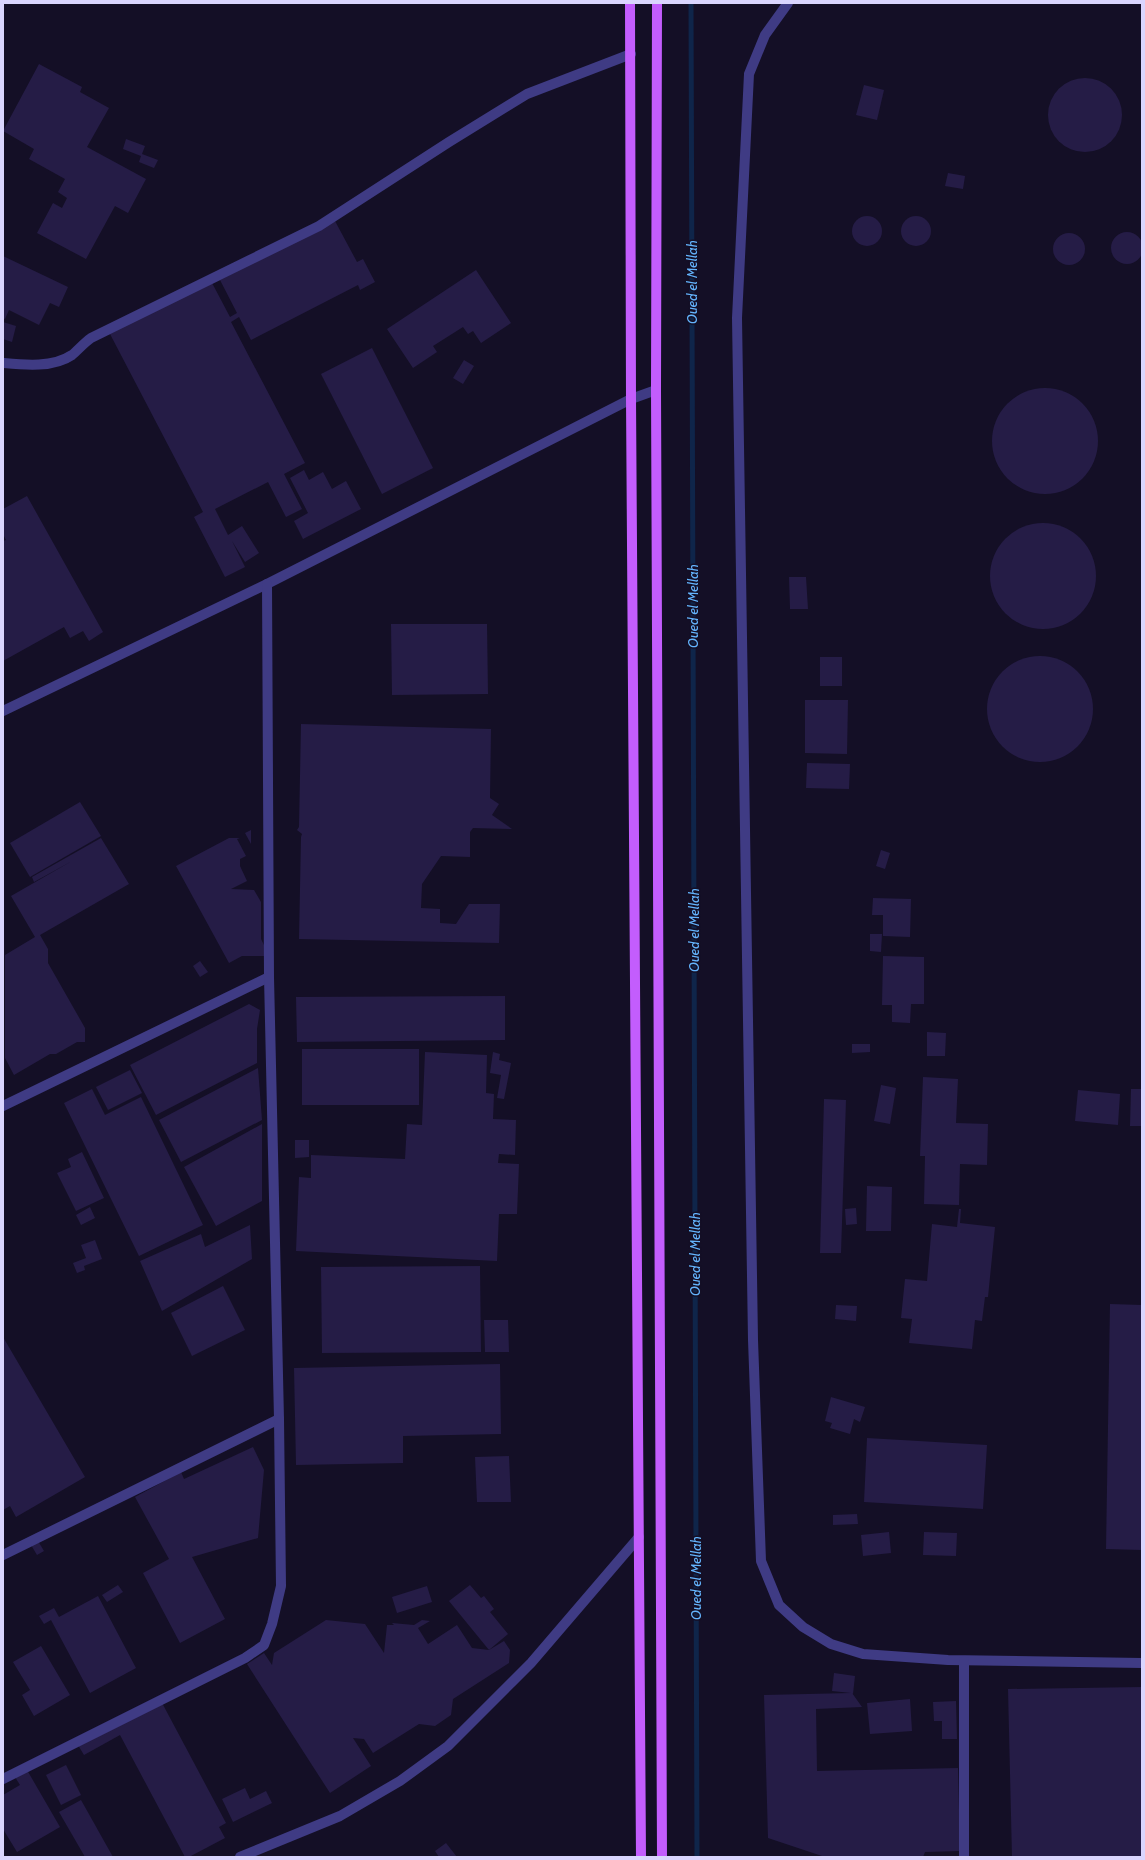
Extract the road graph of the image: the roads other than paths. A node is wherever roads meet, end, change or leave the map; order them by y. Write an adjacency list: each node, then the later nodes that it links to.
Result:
1 (630, 3): 4 (main road)
2 (657, 3): 6 (main road)
3 (788, 3): 15 (street)
4 (631, 54): 5 (street); 7 (main road)
5 (3, 363)
6 (656, 390): 7 (street); 20 (main road)
7 (631, 400): 8 (street); 13 (main road)
8 (266, 584): 9 (street); 10 (street)
9 (3, 711)
10 (269, 977): 11 (street); 12 (street)
11 (3, 1106)
12 (279, 1419): 14 (street); 17 (street)
13 (639, 1536): 18 (street); 19 (main road)
14 (3, 1555)
15 (964, 1660): 16 (street); 21 (street)
16 (1142, 1663)
17 (3, 1779)
18 (240, 1857)
19 (641, 1857)
20 (662, 1857)
21 (964, 1857)

